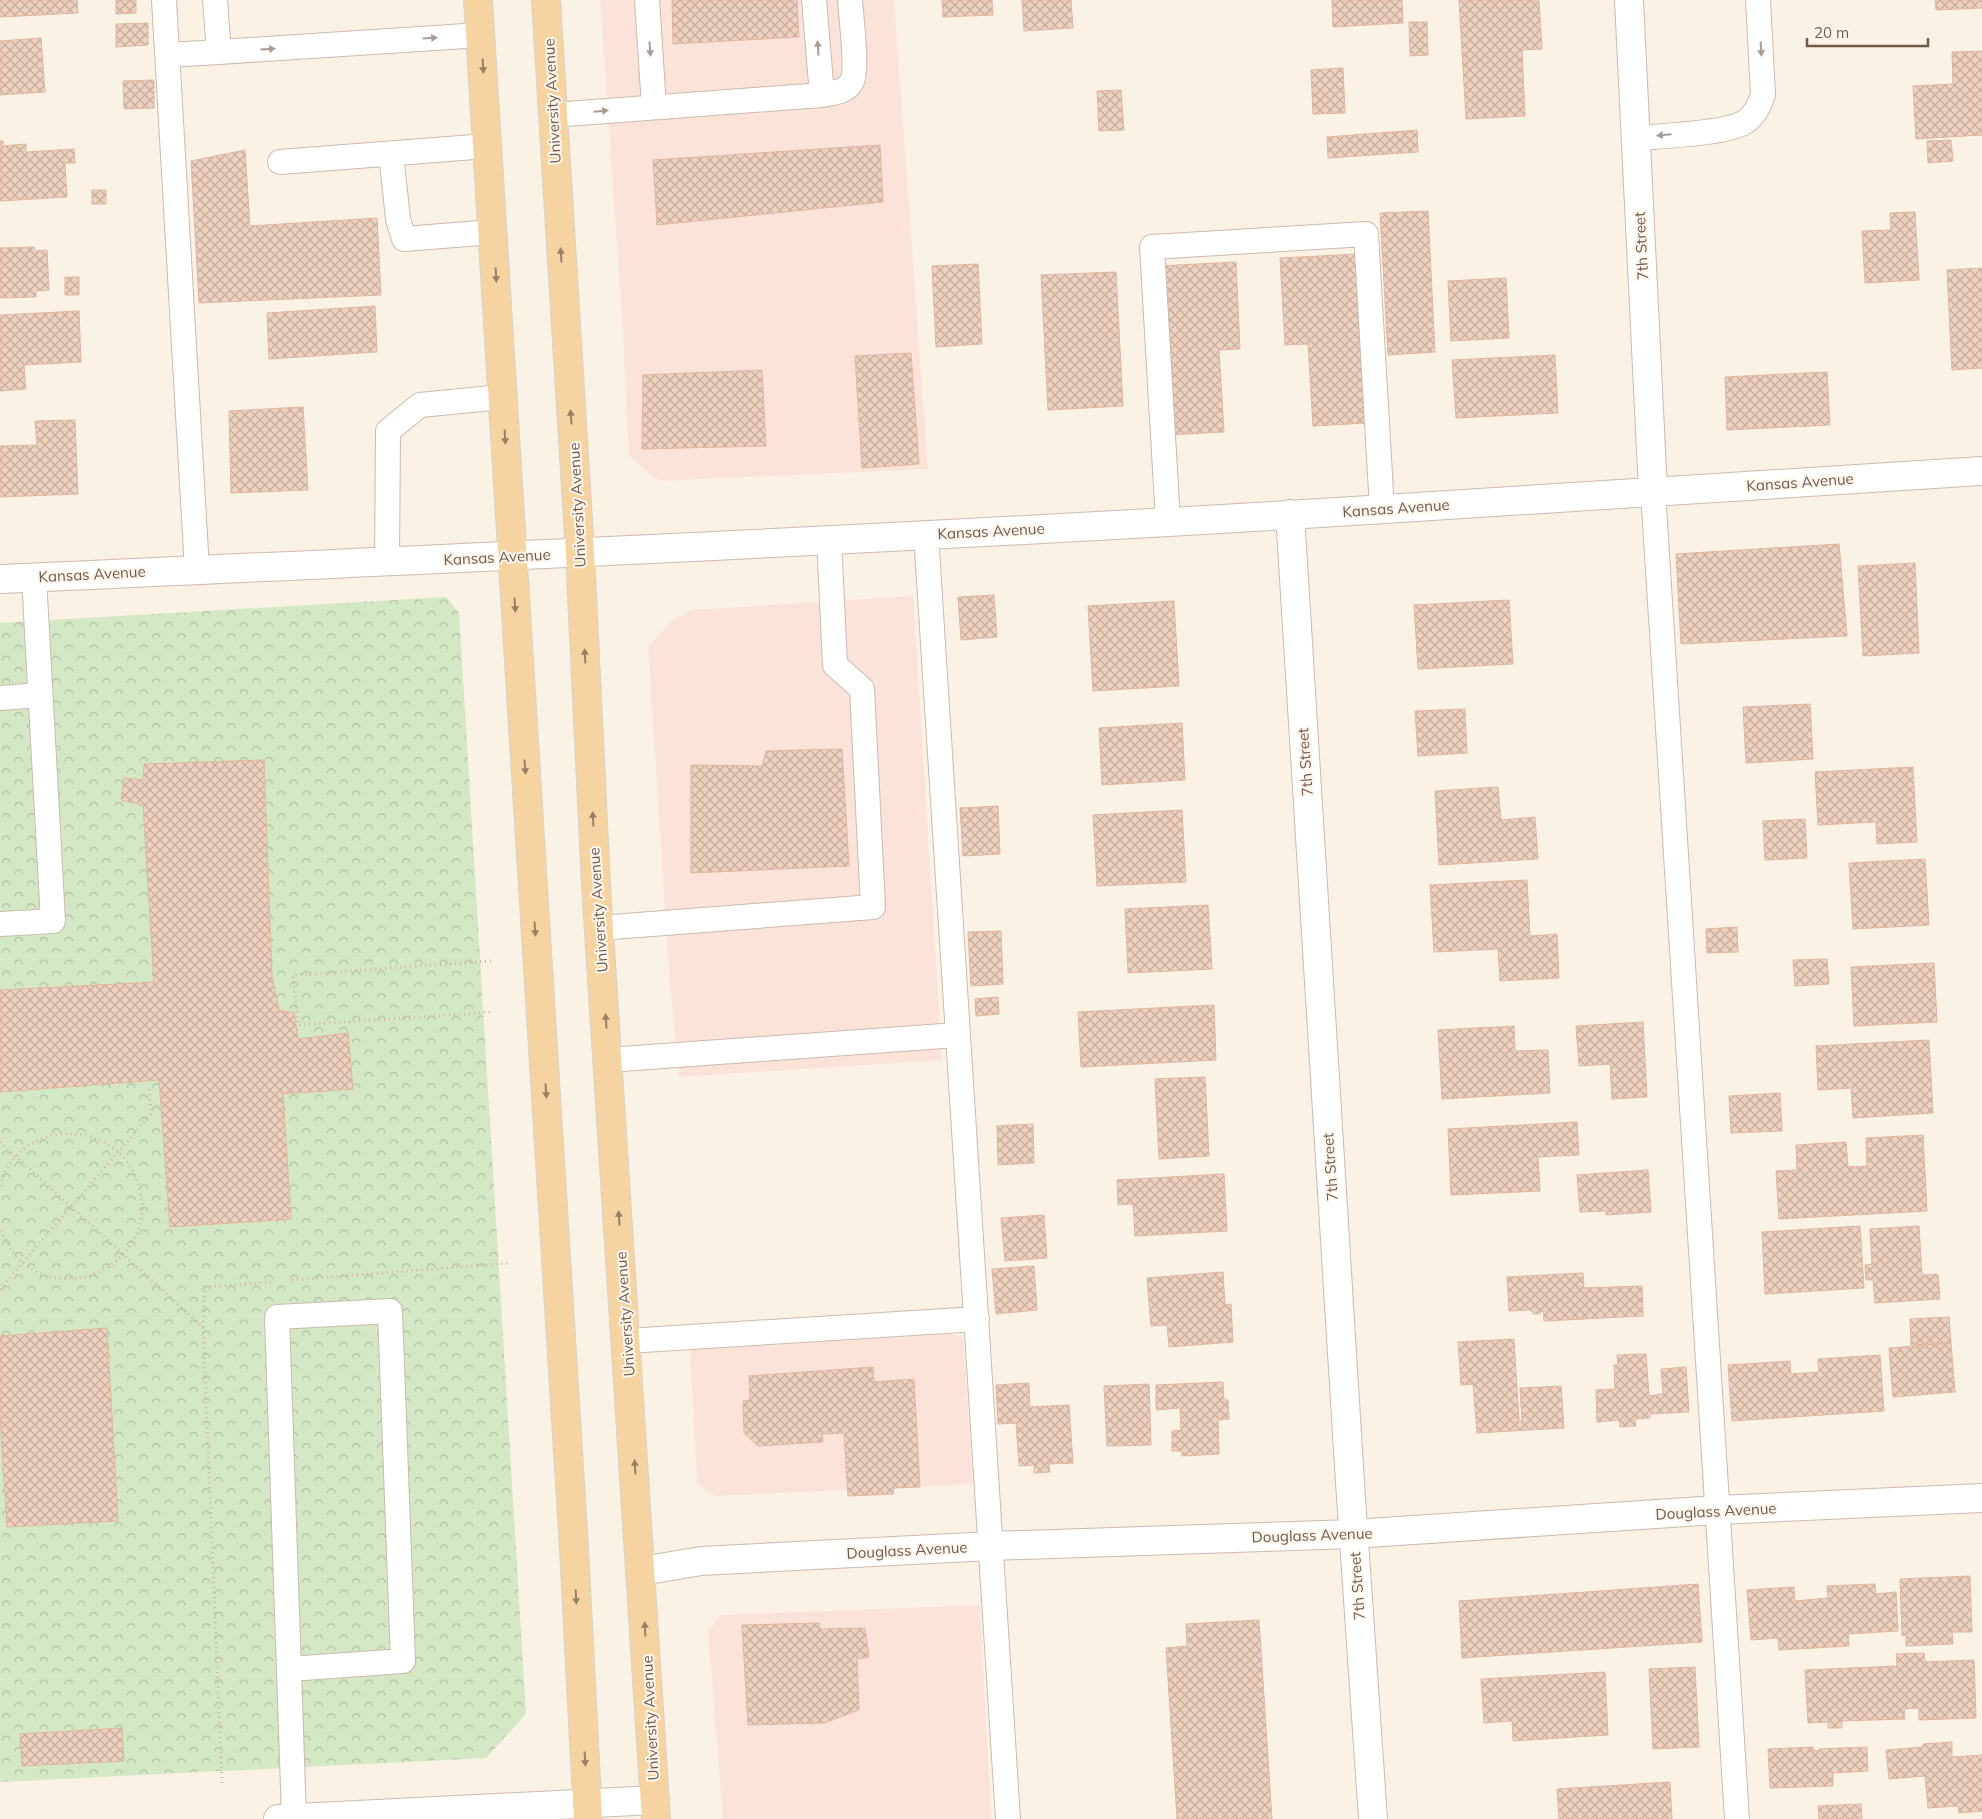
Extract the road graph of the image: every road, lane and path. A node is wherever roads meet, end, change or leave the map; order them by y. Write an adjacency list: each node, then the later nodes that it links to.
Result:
1 (164, 0): 12 (lane)
2 (215, 0): 11 (lane)
3 (478, 0): 10 (main road)
4 (647, 0): 14 (lane, one-way to 14)
5 (814, 0): 13 (lane, one-way to 5)
6 (850, 0): 13 (lane)
7 (1629, 0): 16 (street, 7th Street)
8 (1758, 0): 16 (lane, one-way to 16)
9 (541, 5): 15 (main road, University Avenue)
10 (481, 35): 11 (lane, one-way to 10); 17 (main road, one-way to 17)
11 (219, 52): 12 (lane)
12 (168, 55): 32 (lane)
13 (822, 96): 14 (lane)
14 (654, 106): 15 (lane, one-way to 14)
15 (553, 115): 29 (main road, University Avenue, one-way to 15)
16 (1636, 138): 23 (street, 7th Street)
17 (487, 146): 18 (lane); 20 (main road)
18 (391, 154): 19 (lane); 20 (lane)
19 (280, 162)
20 (493, 232): 21 (main road, one-way to 21)
21 (502, 397): 30 (main road, one-way to 30); 31 (lane)
22 (1982, 471): 23 (street, Kansas Avenue)
23 (1653, 491): 24 (street, Kansas Avenue); 56 (lane)
24 (1382, 509): 25 (street, Kansas Avenue); 26 (lane)
25 (1290, 514): 26 (street, Kansas Avenue); 57 (street, 7th Street)
26 (1168, 521): 27 (street, Kansas Avenue)
27 (926, 534): 28 (street, Kansas Avenue); 41 (lane)
28 (829, 539): 29 (street, Kansas Avenue); 38 (lane)
29 (580, 553): 30 (street, Kansas Avenue); 38 (main road, University Avenue, one-way to 29)
30 (512, 556): 31 (street, Kansas Avenue); 63 (main road, one-way to 63)
31 (387, 562): 32 (street, Kansas Avenue)
32 (197, 570): 33 (street, Kansas Avenue)
33 (34, 577): 34 (street, Kansas Avenue); 35 (lane)
34 (0, 579)
35 (40, 695): 36 (lane); 37 (lane)
36 (0, 698)
37 (0, 924)
38 (599, 928): 42 (main road, University Avenue, one-way to 38)
39 (491, 961): 40 (path)
40 (494, 1012)
41 (957, 1035): 42 (lane); 53 (lane)
42 (608, 1060): 54 (main road, University Avenue, one-way to 42)
43 (149, 1088): 45 (path)
44 (0, 1142): 46 (path)
45 (118, 1152): 46 (path); 48 (path); 50 (path)
46 (16, 1156): 47 (path); 48 (path)
47 (0, 1186)
48 (70, 1206): 50 (path); 51 (path)
49 (0, 1228): 51 (path)
50 (123, 1255): 51 (path); 61 (path)
51 (22, 1262): 52 (path)
52 (0, 1289)
53 (977, 1319): 54 (lane); 58 (lane)
54 (627, 1341): 59 (main road, University Avenue, one-way to 54)
55 (1982, 1498): 56 (street, Douglass Avenue)
56 (1717, 1510): 57 (street, Douglass Avenue); 68 (lane)
57 (1353, 1534): 58 (street, Douglass Avenue); 67 (street, 7th Street)
58 (991, 1546): 59 (street, Douglass Avenue); 66 (lane)
59 (642, 1571): 62 (main road, University Avenue, one-way to 59)
60 (289, 1669): 60 (lane); 65 (lane)
61 (222, 1783)
62 (656, 1810): 63 (street)
63 (587, 1811): 64 (street)
64 (324, 1818): 65 (street)
65 (286, 1819)
66 (1008, 1819)
67 (1374, 1819)
68 (1736, 1819)

